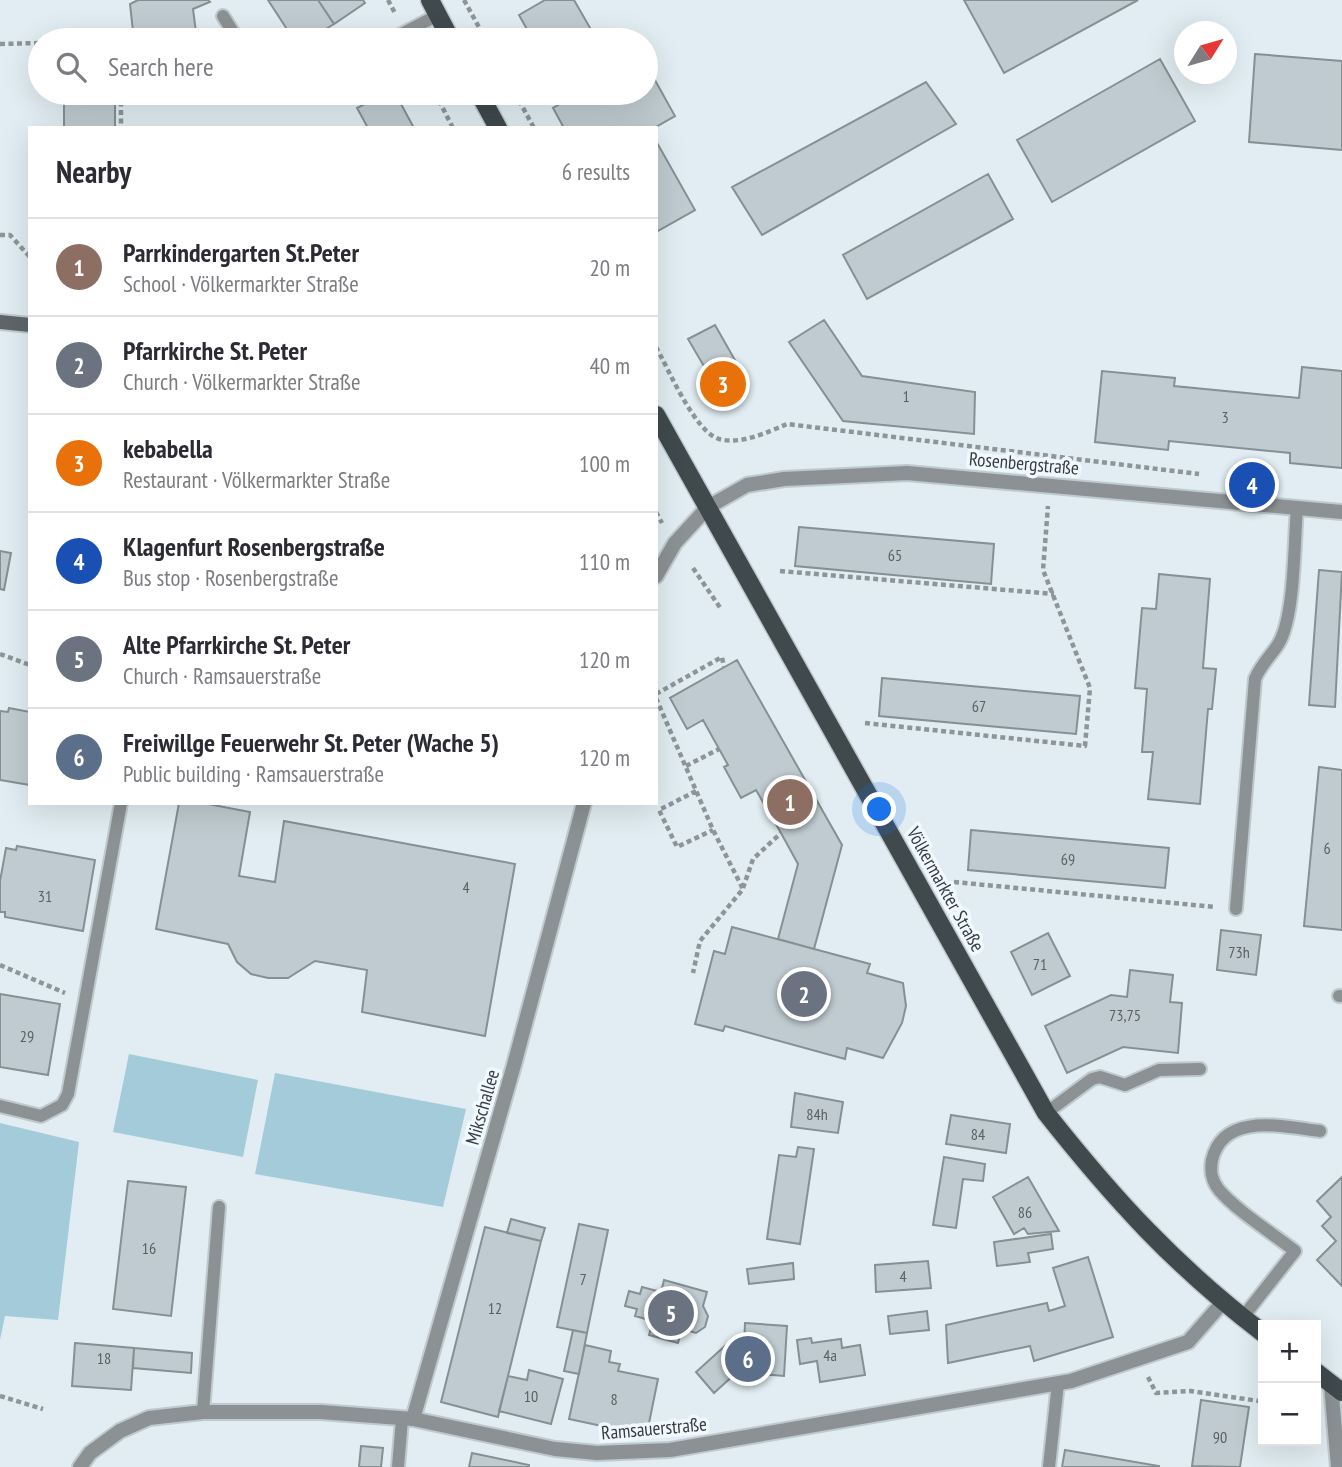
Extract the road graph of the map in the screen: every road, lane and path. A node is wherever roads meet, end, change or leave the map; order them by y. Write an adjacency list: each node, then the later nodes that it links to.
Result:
1 (464, 0): 7 (path)
2 (434, 7): 5 (lane); 6 (main road)
3 (223, 16): 4 (lane)
4 (230, 28)
5 (406, 28)
6 (445, 28)
7 (479, 28)
8 (28, 43): 9 (path)
9 (0, 44)
10 (121, 105): 14 (path)
11 (441, 105): 15 (path)
12 (486, 105): 16 (main road)
13 (522, 105): 17 (path)
14 (121, 126)
15 (452, 126)
16 (497, 126)
17 (533, 126)
18 (0, 235): 19 (path)
19 (28, 255)
20 (0, 322): 21 (main road)
21 (28, 325)
22 (658, 350): 24 (path)
23 (658, 419): 26 (main road, Völkermarkter Straße)
24 (1209, 475)
25 (1050, 485): 26 (street, Rosenbergstraße); 27 (street, Rosenbergstraße); 34 (path)
26 (708, 507): 33 (street); 57 (main road, Völkermarkter Straße)
27 (1297, 508): 28 (street, Rosenbergstraße); 51 (lane)
28 (1342, 512)
29 (658, 516): 30 (path)
30 (662, 523)
31 (693, 568): 35 (path)
32 (780, 570): 34 (path)
33 (658, 573)
34 (1054, 594): 41 (path)
35 (721, 609)
36 (0, 654): 37 (path)
37 (28, 664)
38 (724, 667): 39 (path)
39 (658, 695)
40 (658, 701): 43 (path)
41 (865, 723)
42 (719, 749): 43 (path)
43 (686, 766): 44 (path)
44 (696, 791): 47 (path); 47 (path)
45 (121, 805): 54 (lane)
46 (583, 805): 71 (street, Mikschallee)
47 (713, 830): 50 (path)
48 (781, 833): 50 (path)
49 (954, 882): 51 (path)
50 (743, 889): 53 (path)
51 (1236, 909)
52 (0, 965): 54 (path)
53 (693, 973)
54 (85, 1001): 56 (lane)
55 (1200, 1069): 57 (lane)
56 (0, 1106)
57 (1046, 1113): 60 (main road, Völkermarkter Straße)
58 (1320, 1130): 61 (lane)
59 (219, 1207): 70 (lane)
60 (1223, 1302): 61 (main road, Völkermarkter Straße); 63 (street, Ramsauerstraße)
61 (1243, 1317): 62 (main road, Völkermarkter Straße)
62 (1258, 1329)
63 (1140, 1361): 65 (street, Ramsauerstraße); 68 (path)
64 (1321, 1376): 66 (main road)
65 (1058, 1383): 71 (street, Ramsauerstraße); 74 (lane)
66 (1336, 1388): 75 (street)
67 (0, 1396): 69 (path)
68 (1258, 1401)
69 (44, 1409)
70 (203, 1412): 71 (street, Ramsauerstraße); 72 (street, Ramsauerstraße)
71 (407, 1419): 73 (lane)
72 (80, 1467)
73 (398, 1467)
74 (1049, 1467)
75 (1338, 1467)

